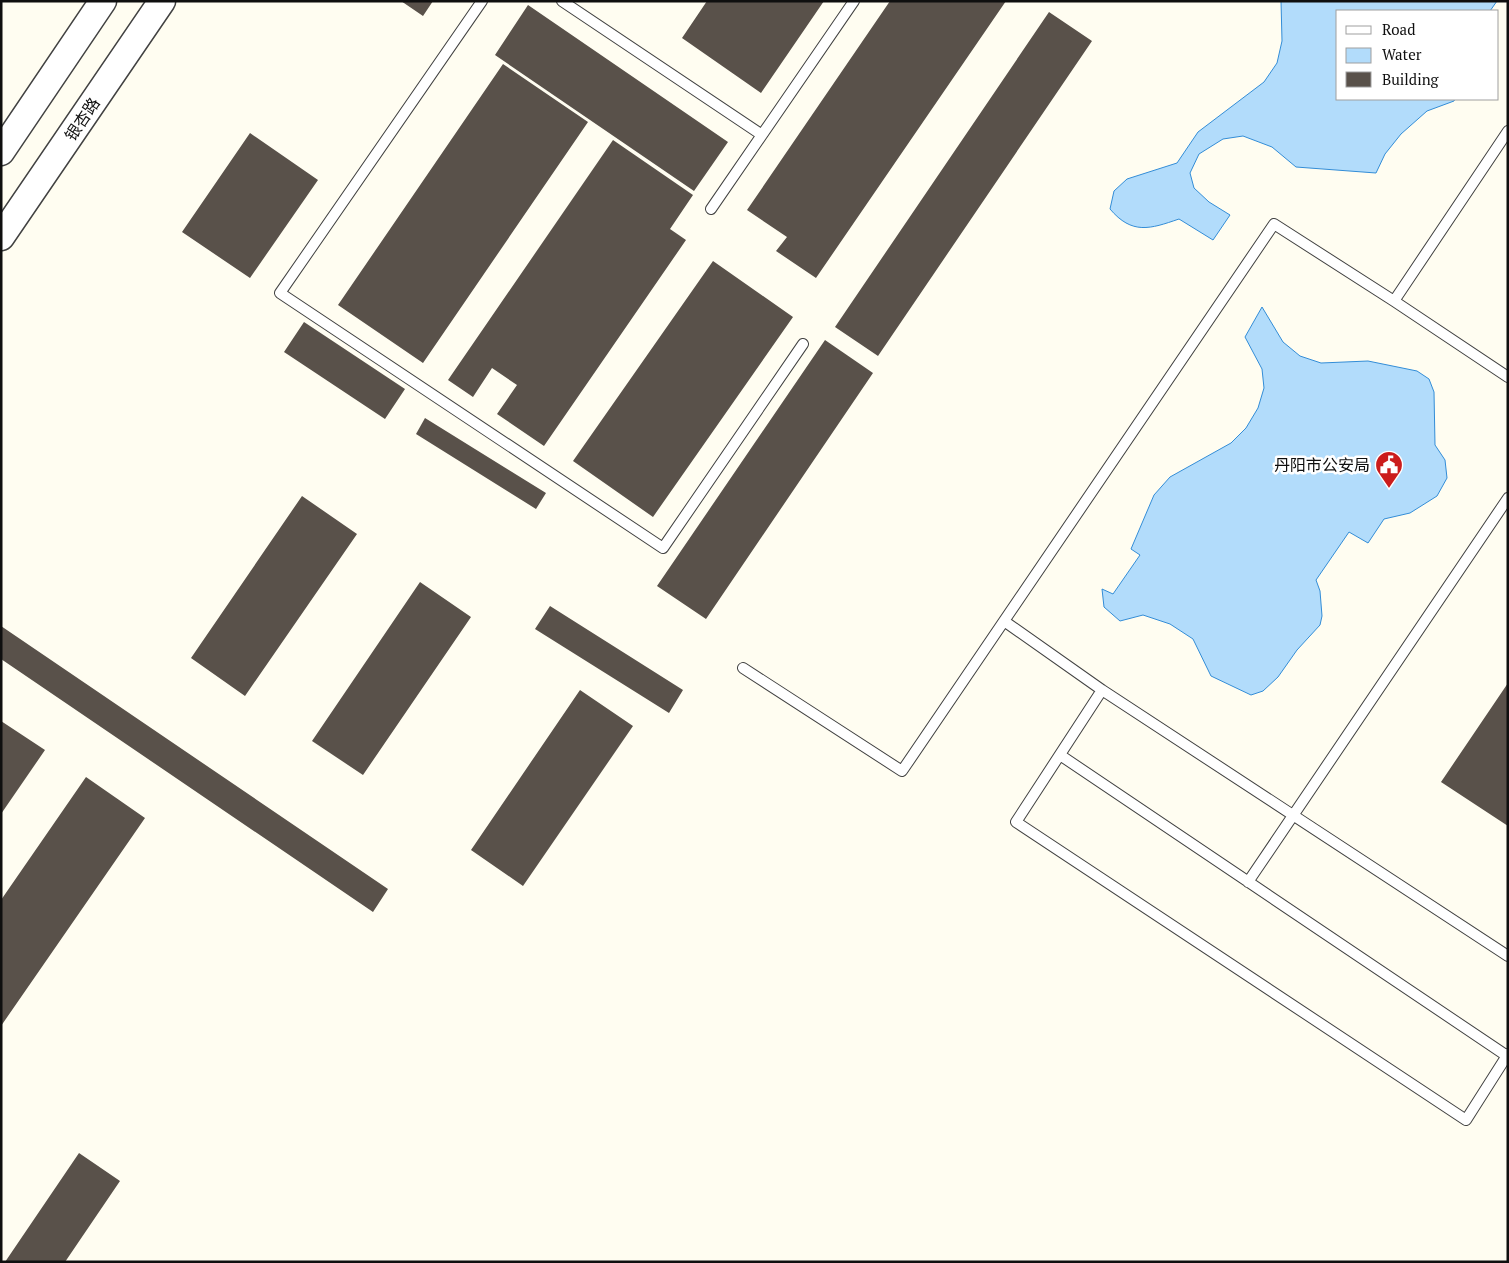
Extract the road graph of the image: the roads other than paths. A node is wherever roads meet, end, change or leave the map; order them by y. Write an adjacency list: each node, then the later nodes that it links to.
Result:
1 (103, 1): 8 (street)
2 (162, 1): 10 (street, 银杏路)
3 (482, 1): 12 (lane)
4 (562, 1): 7 (lane)
5 (854, 1): 7 (lane)
6 (1508, 130): 11 (lane)
7 (762, 135): 9 (lane)
8 (1, 152)
9 (711, 209)
10 (1, 237)
11 (1394, 301): 13 (lane); 15 (lane)
12 (802, 344)
13 (1508, 377)
14 (1508, 498): 19 (lane)
15 (1004, 622): 16 (lane); 17 (lane)
16 (743, 668)
17 (1102, 690): 18 (lane); 19 (lane)
18 (1060, 755): 20 (lane); 22 (lane)
19 (1293, 815): 20 (lane); 21 (lane)
20 (1248, 882): 22 (lane)
21 (1508, 956)
22 (1507, 1055)

